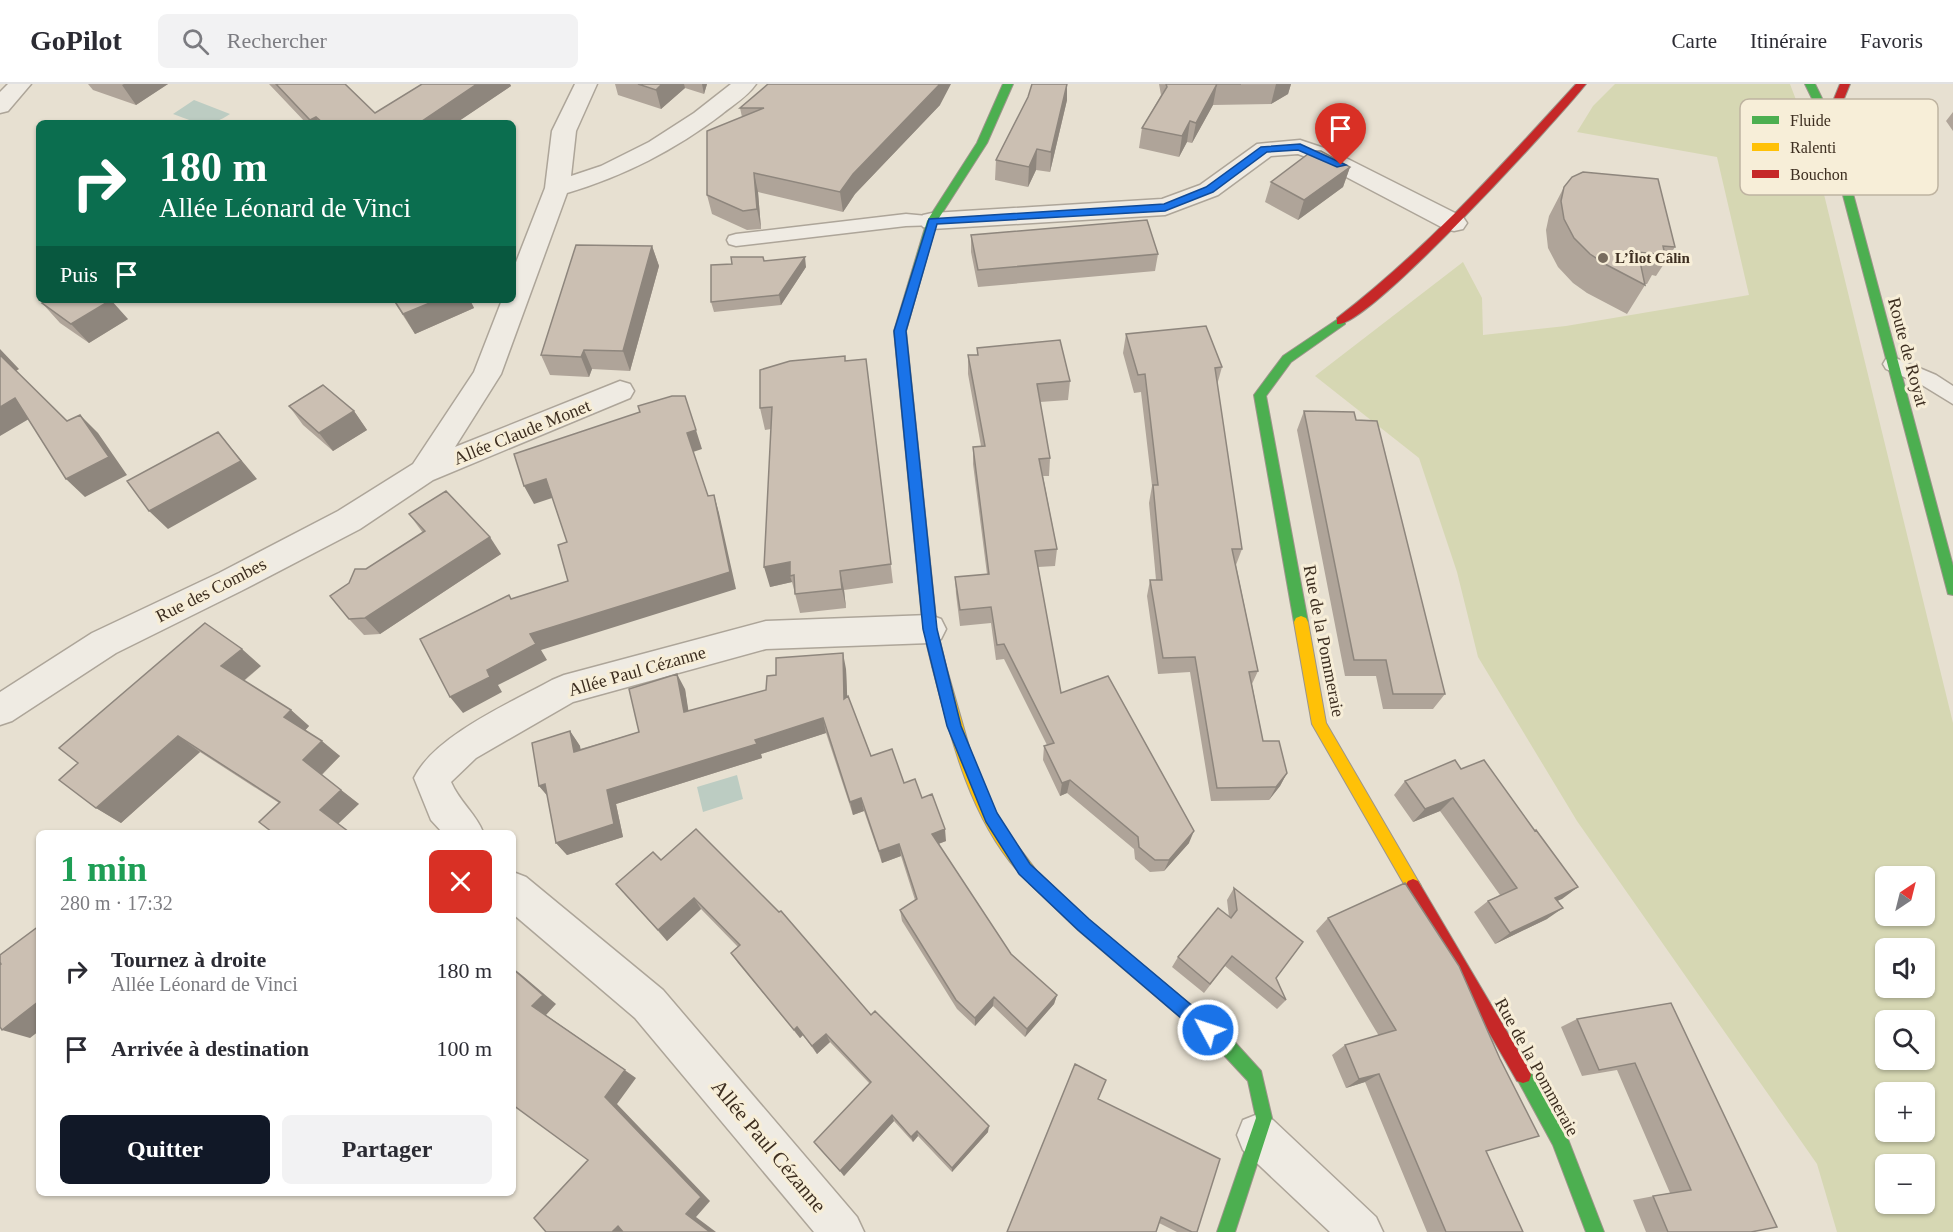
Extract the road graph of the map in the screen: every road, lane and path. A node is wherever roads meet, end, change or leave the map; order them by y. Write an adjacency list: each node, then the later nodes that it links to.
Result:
1 (21, 84): 10 (street)
2 (585, 84): 11 (street)
3 (745, 84): 11 (street)
4 (1008, 84): 13 (street)
5 (1581, 84): 14 (street, Rue de la Pommeraie)
6 (1810, 84): 8 (street, Route de Royat)
7 (1845, 84): 9 (street)
8 (1817, 99)
9 (1839, 99)
10 (0, 106)
11 (557, 188): 16 (street)
12 (1848, 195): 18 (street, Route de Royat)
13 (932, 221): 14 (street); 15 (lane); 23 (street)
14 (1454, 223): 31 (street, Rue de la Pommeraie)
15 (736, 240)
16 (516, 297)
17 (514, 303): 21 (street)
18 (1893, 364): 20 (lane); 22 (street, Route de Royat)
19 (621, 391): 21 (street, Allée Claude Monet)
20 (1953, 396)
21 (423, 472): 24 (street, Rue des Combes)
22 (1953, 590)
23 (930, 629): 25 (street, Allée Paul Cézanne); 27 (street)
24 (0, 710)
25 (463, 830)
26 (516, 893): 28 (street, Allée Paul Cézanne)
27 (1258, 1135): 29 (street); 30 (street)
28 (842, 1232)
29 (1226, 1232)
30 (1360, 1232)
31 (1595, 1232)

